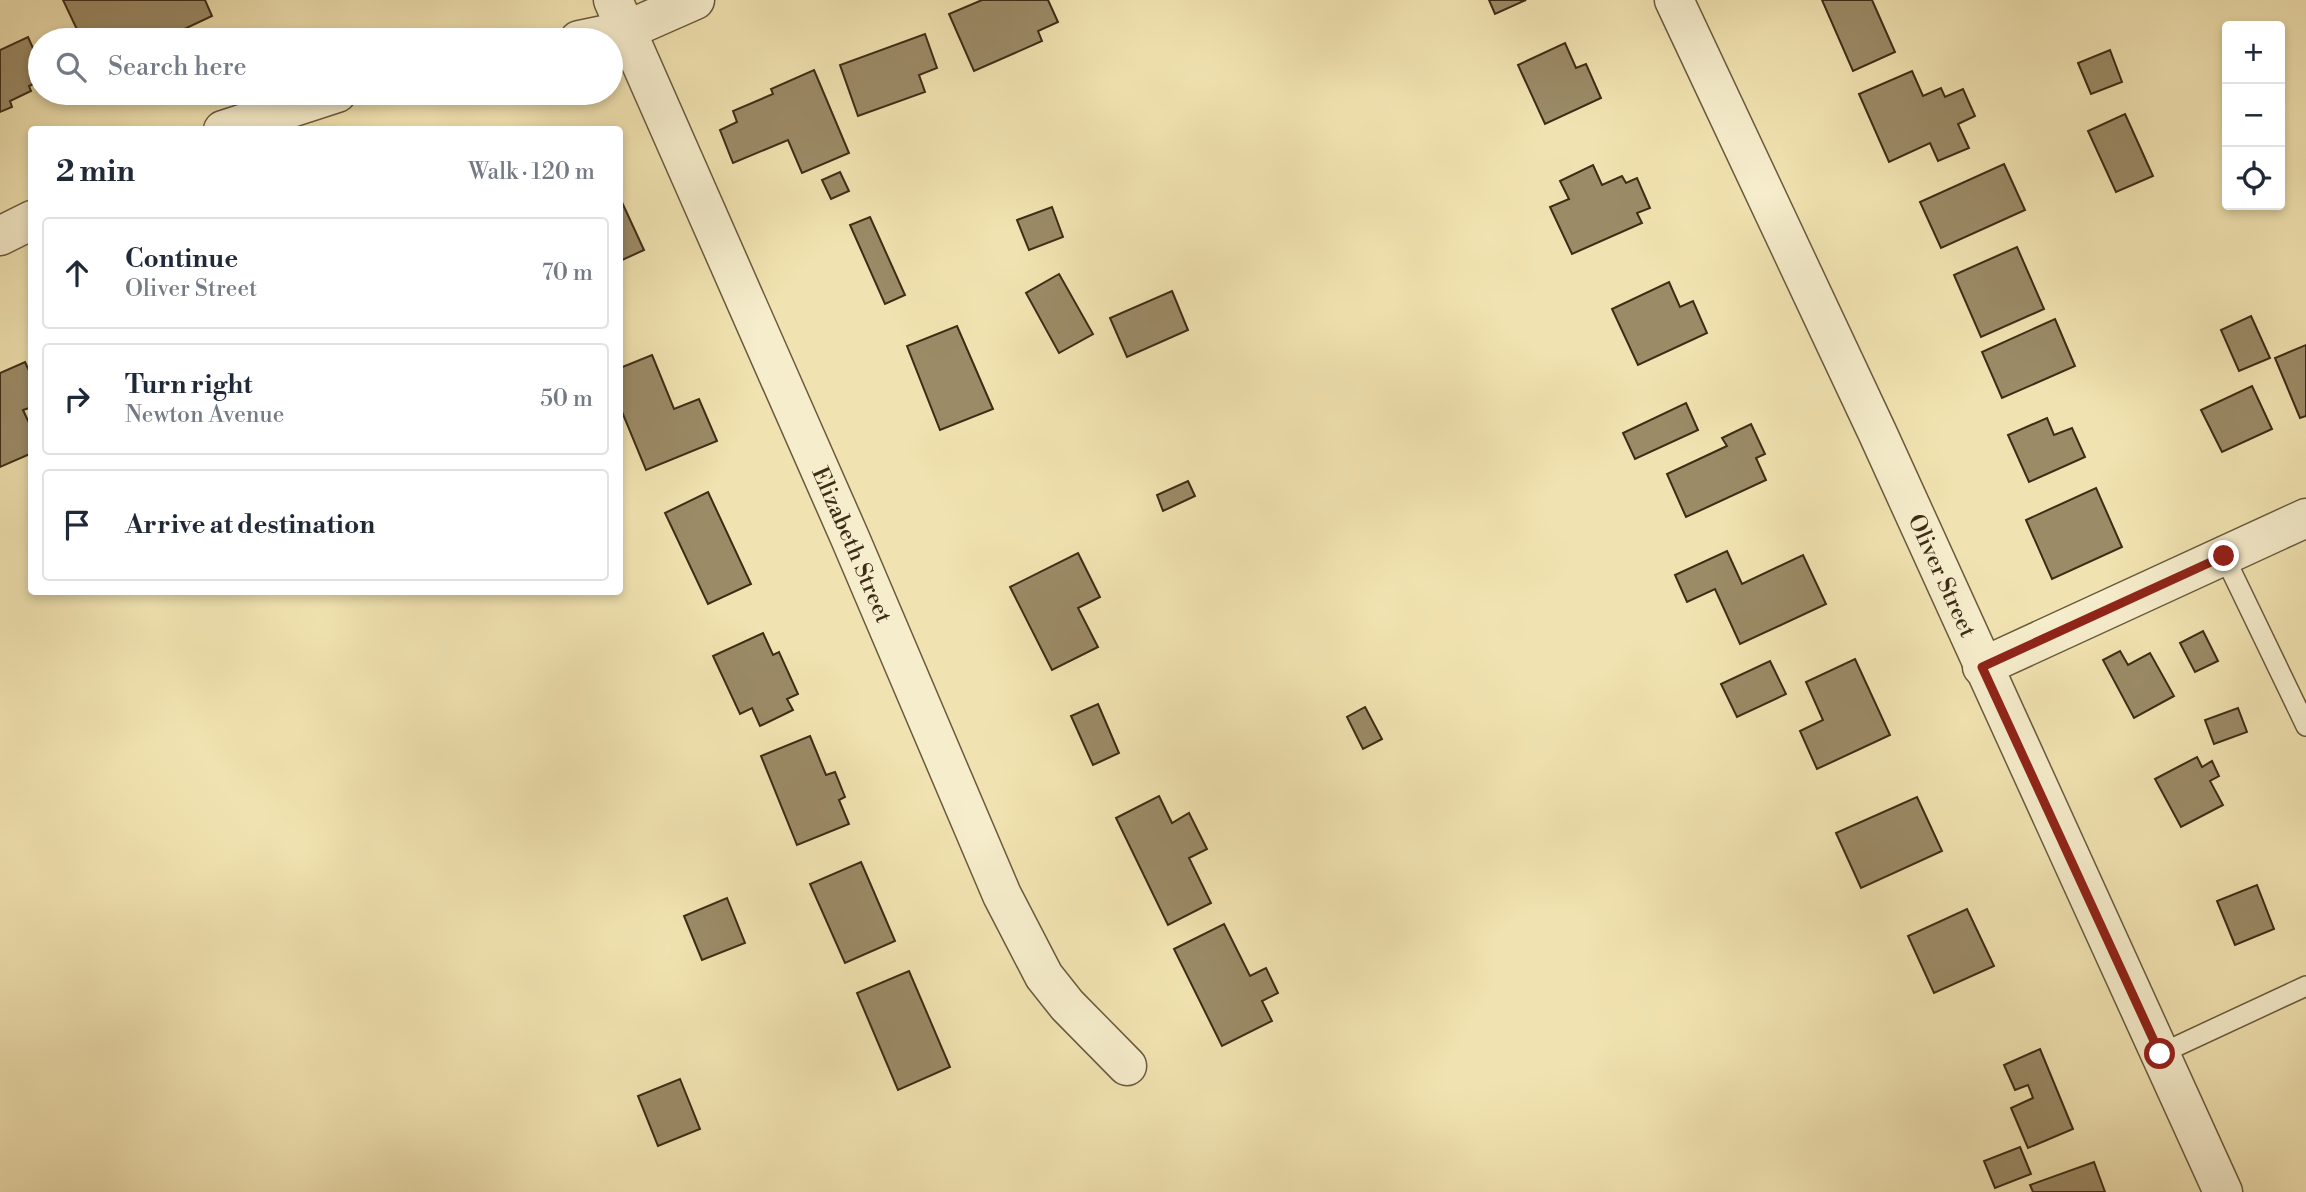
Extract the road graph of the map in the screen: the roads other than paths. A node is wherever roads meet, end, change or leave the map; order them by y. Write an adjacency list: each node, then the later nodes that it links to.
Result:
1 (695, 0): 3 (street)
2 (1674, 0): 11 (street, Oliver Street)
3 (620, 15): 4 (street); 15 (street, Elizabeth Street)
4 (599, 28)
5 (300, 105): 6 (street)
6 (235, 126)
7 (28, 221): 8 (street)
8 (0, 236)
9 (2306, 518): 10 (street)
10 (2224, 556): 11 (street); 12 (lane)
11 (1982, 667): 14 (street, Oliver Street)
12 (2306, 726)
13 (2306, 986): 14 (lane)
14 (2160, 1054): 16 (street, Oliver Street)
15 (1127, 1066)
16 (2223, 1192)

